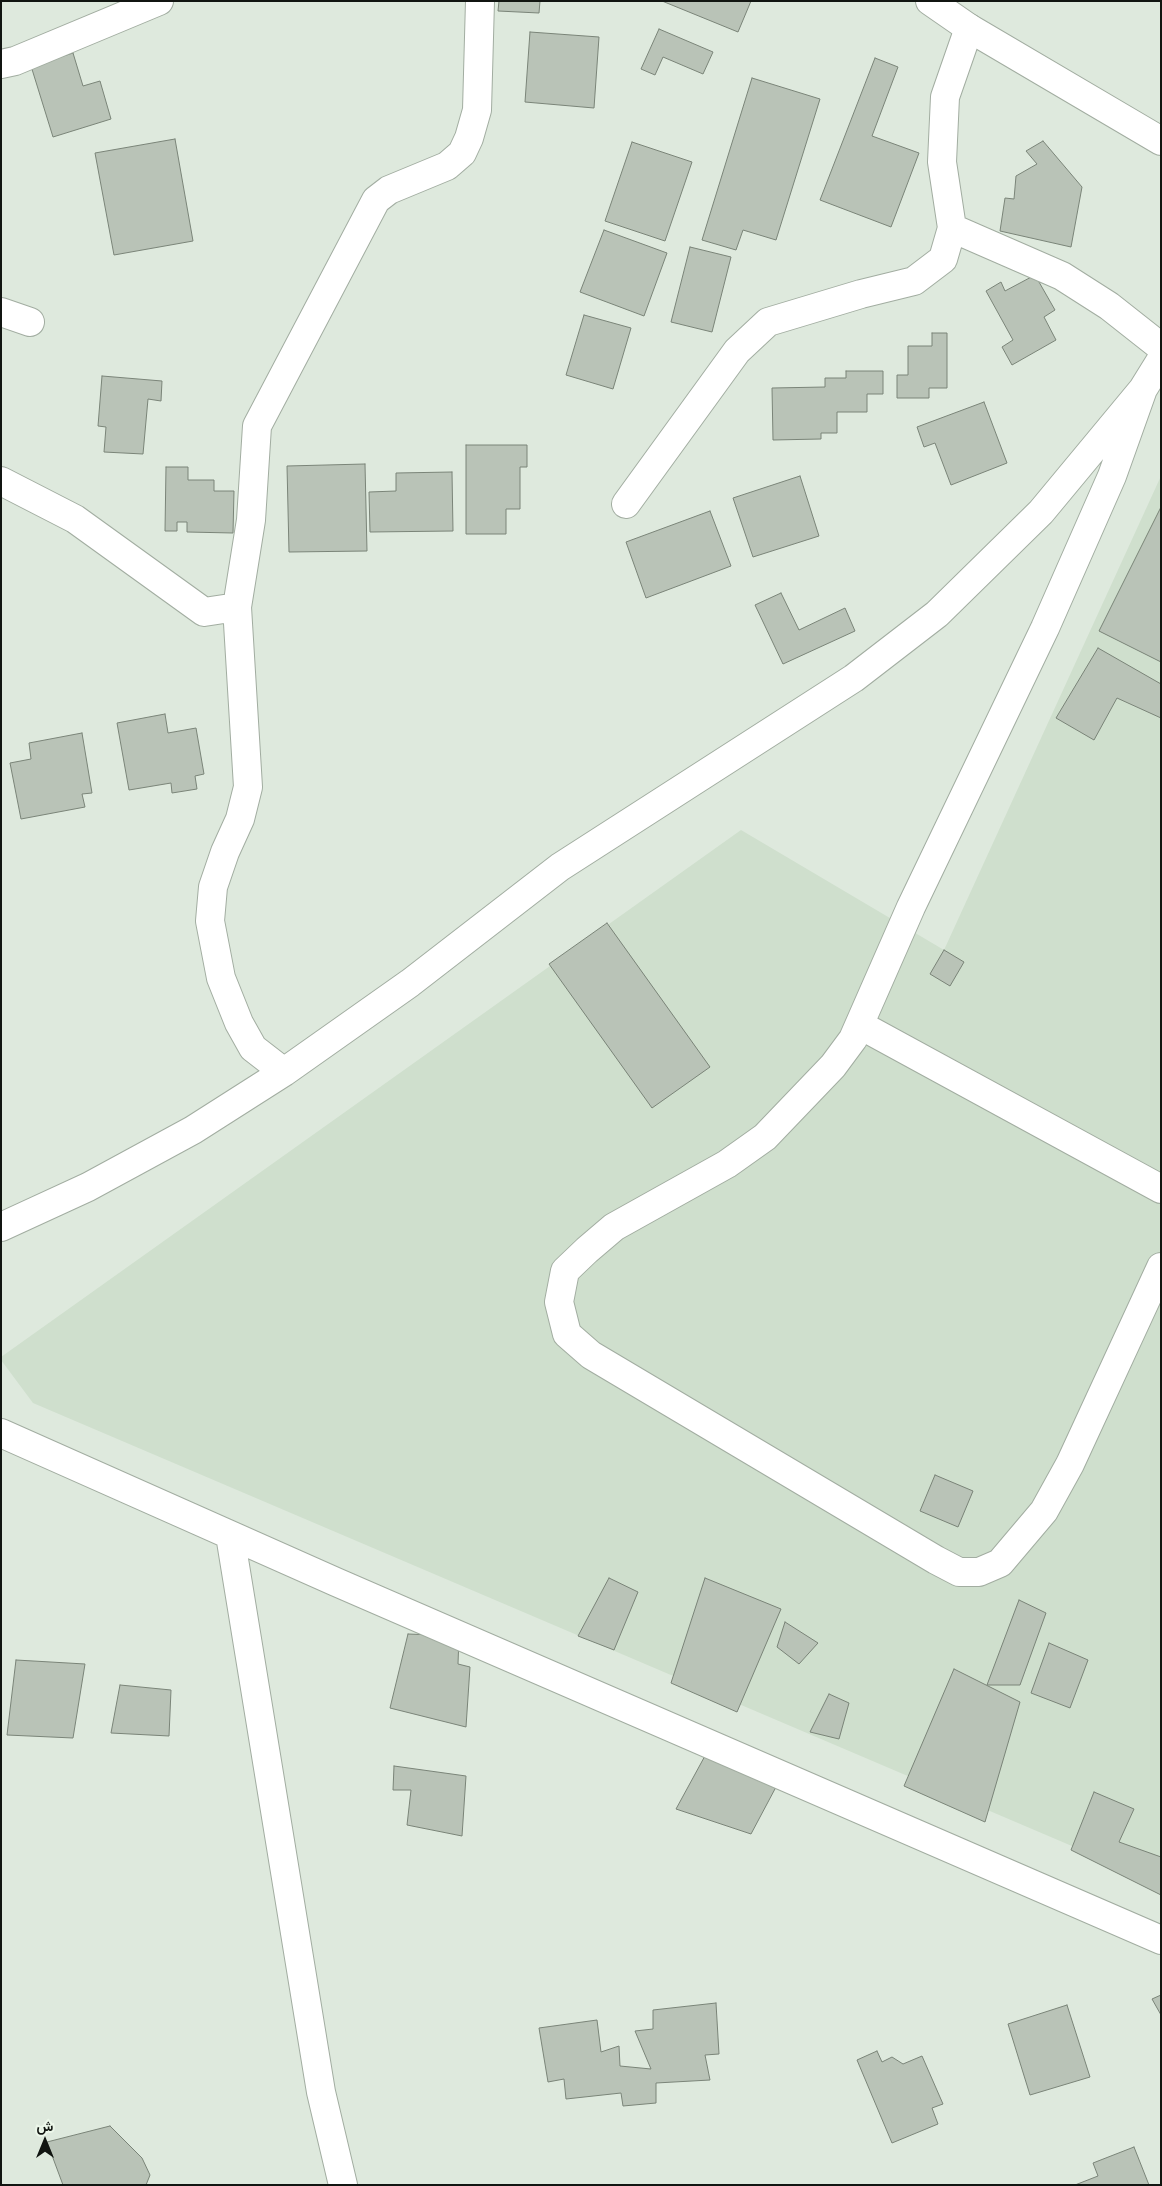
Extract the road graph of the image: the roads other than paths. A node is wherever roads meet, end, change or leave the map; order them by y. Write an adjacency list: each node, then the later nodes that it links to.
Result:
1 (158, 1): 5 (street)
2 (480, 1): 15 (street)
3 (930, 1): 4 (street)
4 (970, 28): 6 (street); 7 (street)
5 (1, 64)
6 (1161, 140)
7 (952, 228): 10 (street); 14 (street)
8 (1, 312): 9 (street)
9 (30, 322)
10 (1161, 347)
11 (1161, 360): 12 (street)
12 (1142, 389): 16 (street); 17 (street)
13 (1, 481): 15 (street)
14 (626, 504)
15 (237, 607): 17 (street)
16 (860, 1025): 18 (street); 20 (street)
17 (284, 1072): 19 (street)
18 (1161, 1189)
19 (1, 1227)
20 (1161, 1267)
21 (1, 1433): 22 (street)
22 (230, 1535): 23 (street); 24 (street)
23 (1161, 1940)
24 (343, 2185)

